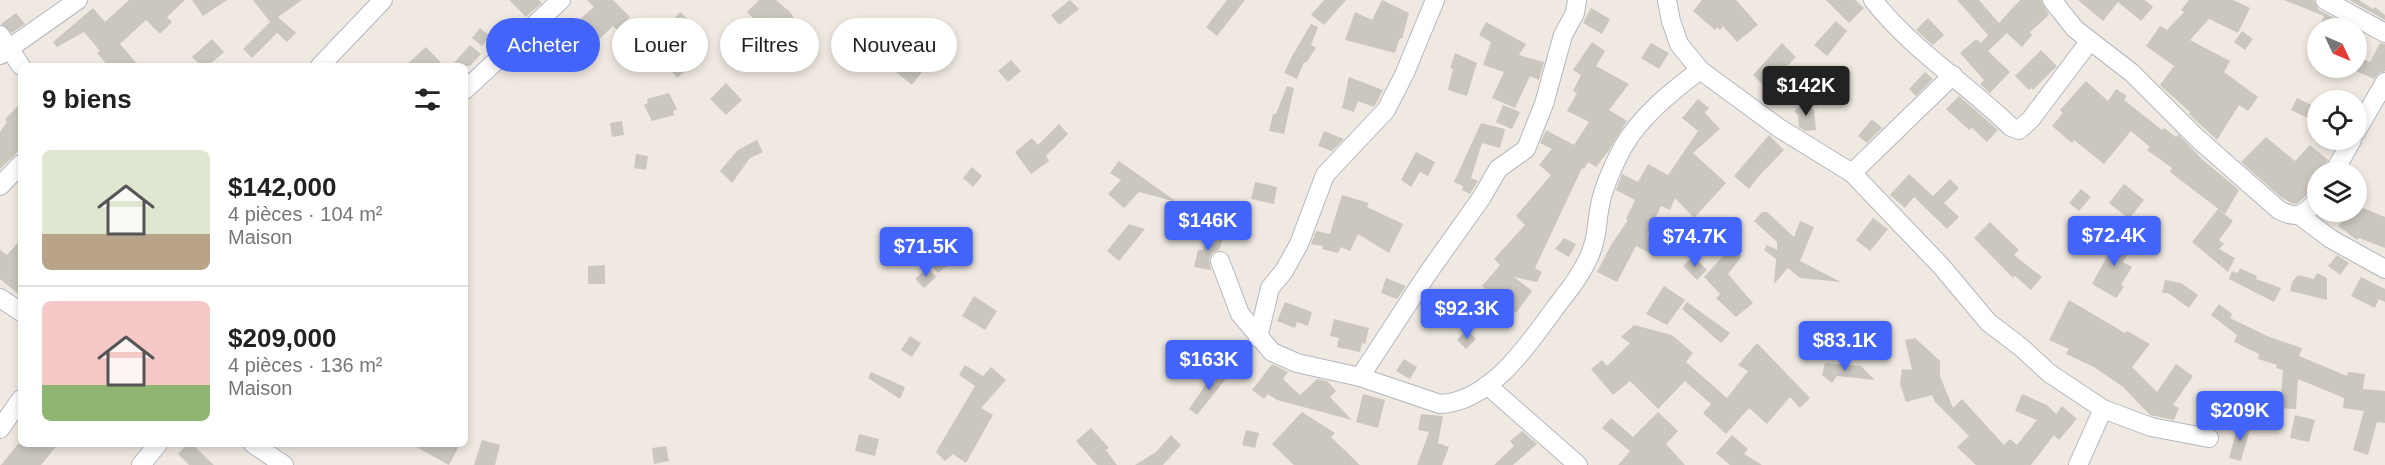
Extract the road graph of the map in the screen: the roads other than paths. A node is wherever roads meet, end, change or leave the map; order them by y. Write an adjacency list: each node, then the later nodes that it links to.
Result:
1 (78, 0): 12 (street)
2 (383, 0): 14 (street)
3 (561, 0): 18 (street)
4 (1436, 0): 29 (street)
5 (1577, 0): 30 (street)
6 (1667, 0): 15 (street)
7 (1873, 0): 16 (street)
8 (2052, 0): 11 (street)
9 (2325, 0): 10 (street)
10 (2385, 33)
11 (2089, 42): 16 (street); 24 (street)
12 (3, 46): 13 (street)
13 (18, 63)
14 (323, 63)
15 (1700, 70): 21 (street); 31 (street)
16 (1953, 75): 21 (street)
17 (2385, 82): 19 (street)
18 (468, 87)
19 (2367, 113)
20 (18, 167): 22 (street)
21 (1852, 173): 33 (street)
22 (0, 186)
23 (2307, 211): 24 (street)
24 (2299, 215): 26 (street)
25 (1220, 261): 29 (street)
26 (2385, 269)
27 (0, 298): 28 (street)
28 (18, 310)
29 (1258, 338): 30 (street)
30 (1360, 377): 31 (street)
31 (1487, 385): 40 (street)
32 (18, 403): 34 (street)
33 (2103, 409): 35 (street); 41 (street)
34 (0, 429)
35 (2209, 438)
36 (156, 447): 38 (street)
37 (257, 447): 39 (street)
38 (141, 465)
39 (284, 465)
40 (1578, 465)
41 (2078, 465)

